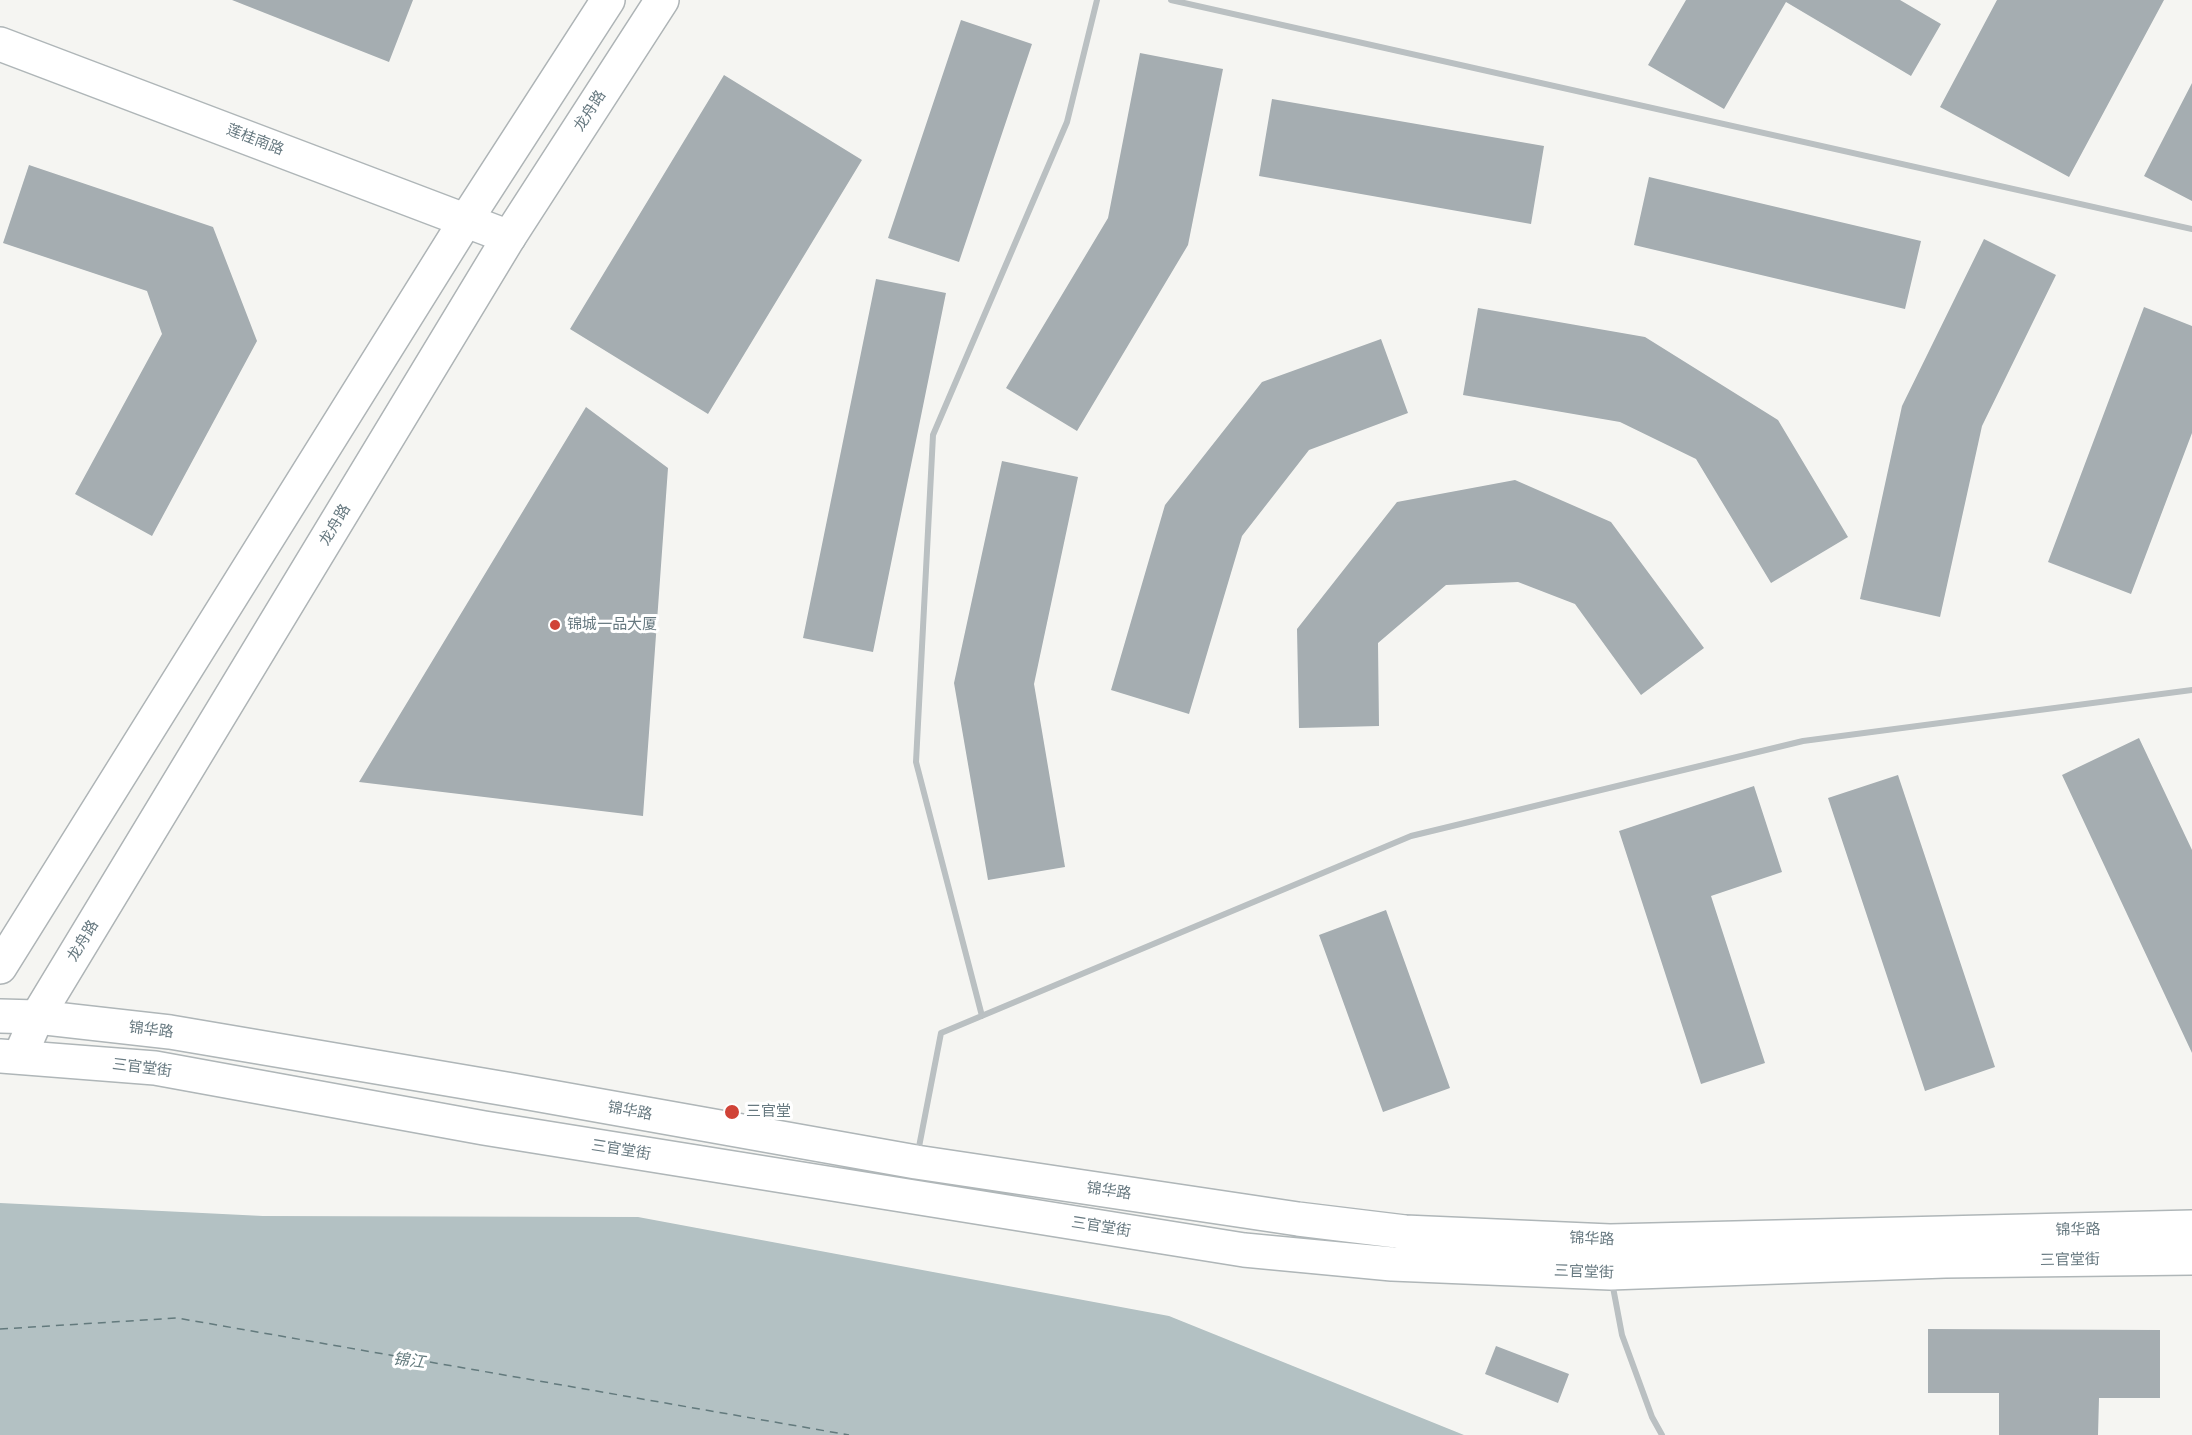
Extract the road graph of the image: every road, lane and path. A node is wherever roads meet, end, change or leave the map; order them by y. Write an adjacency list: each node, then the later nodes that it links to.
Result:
1 (608, 0): 6 (main road)
2 (662, 0): 8 (main road, 龙舟路)
3 (1097, 0): 12 (street)
4 (1171, 0): 7 (street)
5 (0, 44): 6 (main road, 莲桂南路)
6 (466, 220): 8 (main road, 莲桂南路); 10 (main road)
7 (2192, 228)
8 (509, 237): 13 (main road, 龙舟路)
9 (2192, 690): 12 (street)
10 (0, 967)
11 (0, 1016): 13 (main road, 锦华路)
12 (982, 1016): 15 (street)
13 (37, 1017): 14 (main road, 龙舟路); 15 (main road, 锦华路)
14 (10, 1056): 17 (main road, 三官堂街)
15 (916, 1162): 17 (main road, 锦华路)
16 (2192, 1227): 17 (main road, 锦华路)
17 (1610, 1257): 18 (main road, 三官堂街); 19 (street)
18 (2192, 1258)
19 (1662, 1435)

